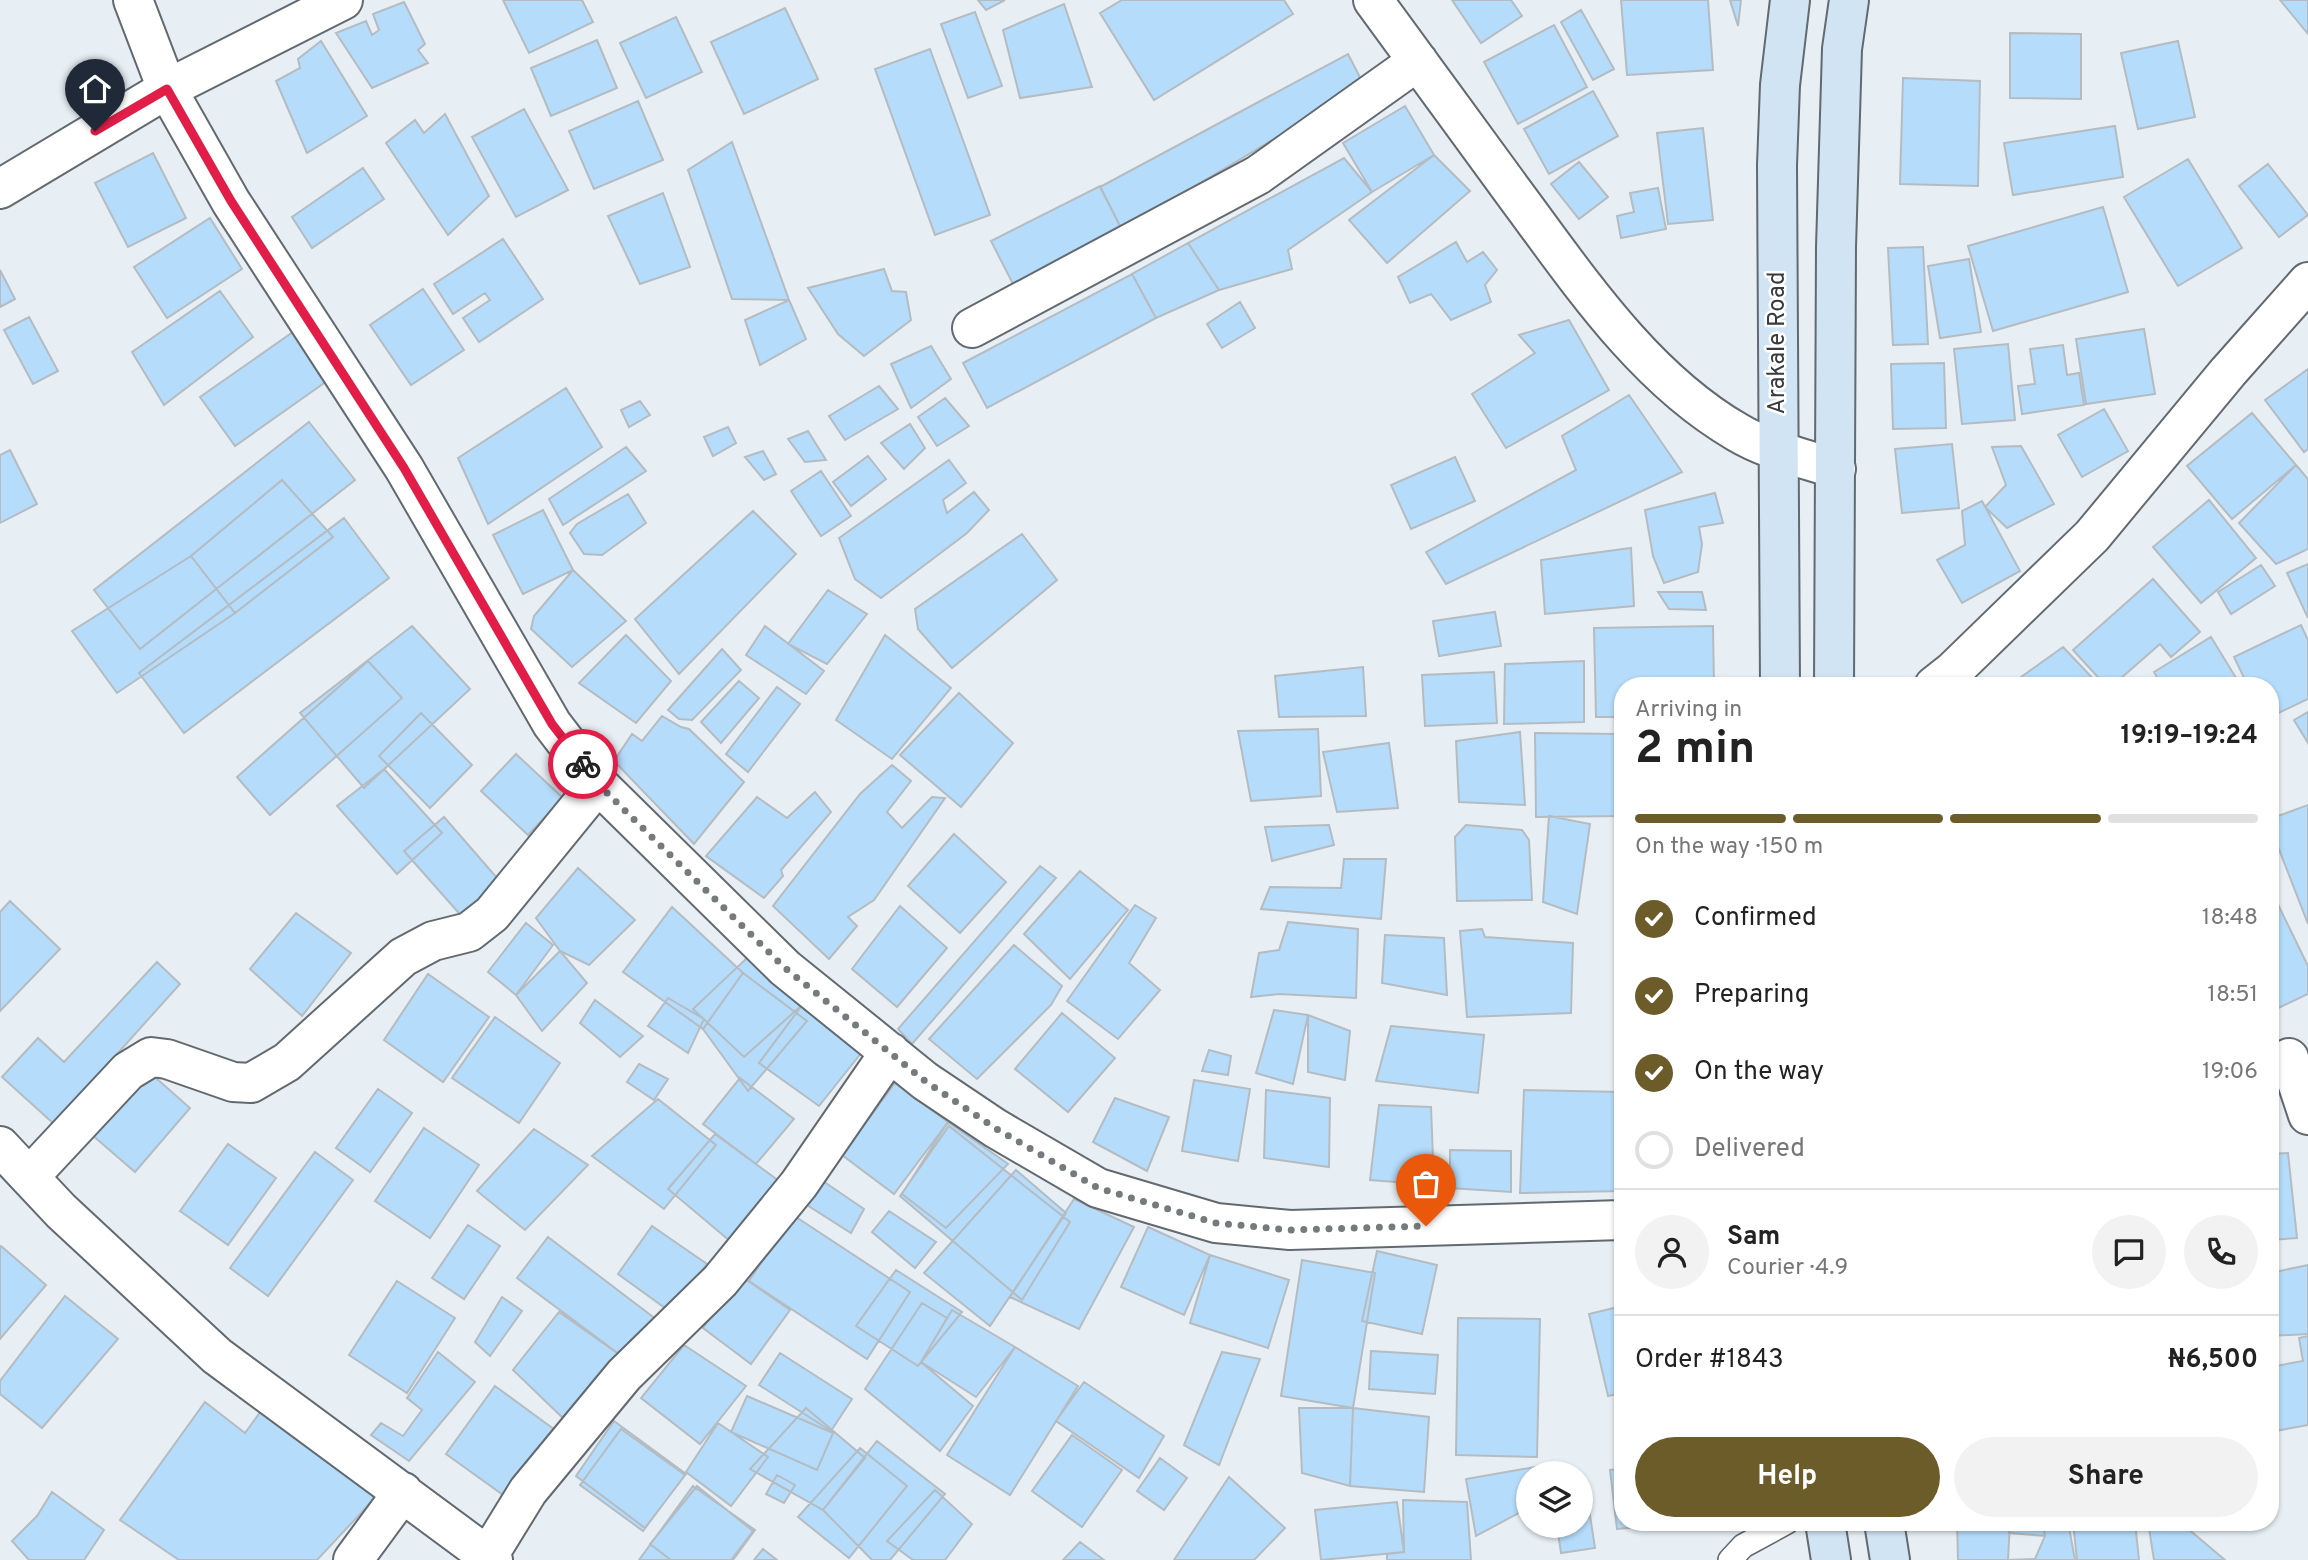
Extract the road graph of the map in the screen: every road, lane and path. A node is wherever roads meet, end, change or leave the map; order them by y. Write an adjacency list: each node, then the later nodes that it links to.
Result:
1 (133, 0): 7 (street)
2 (343, 0): 7 (street)
3 (1373, 0): 6 (street)
4 (1790, 0): 11 (main road, Arakale Road)
5 (1849, 0): 12 (main road)
6 (1418, 61): 10 (street); 11 (street)
7 (167, 89): 8 (street); 16 (street)
8 (0, 189)
9 (2308, 282): 15 (street)
10 (972, 328)
11 (1779, 451): 12 (street); 13 (main road, Arakale Road)
12 (1836, 468): 14 (main road)
13 (1780, 677)
14 (1833, 677)
15 (1943, 677)
16 (598, 784): 17 (street); 21 (street)
17 (890, 1052): 22 (street); 27 (street)
18 (2289, 1058): 19 (street)
19 (2308, 1115)
20 (0, 1146): 21 (street)
21 (29, 1177): 23 (street)
22 (1614, 1220)
23 (403, 1492): 27 (street); 28 (street)
24 (1770, 1531): 29 (lane)
25 (1826, 1531): 30 (main road)
26 (1885, 1531): 31 (main road)
27 (491, 1558)
28 (353, 1560)
29 (1730, 1560)
30 (1831, 1560)
31 (1890, 1560)

